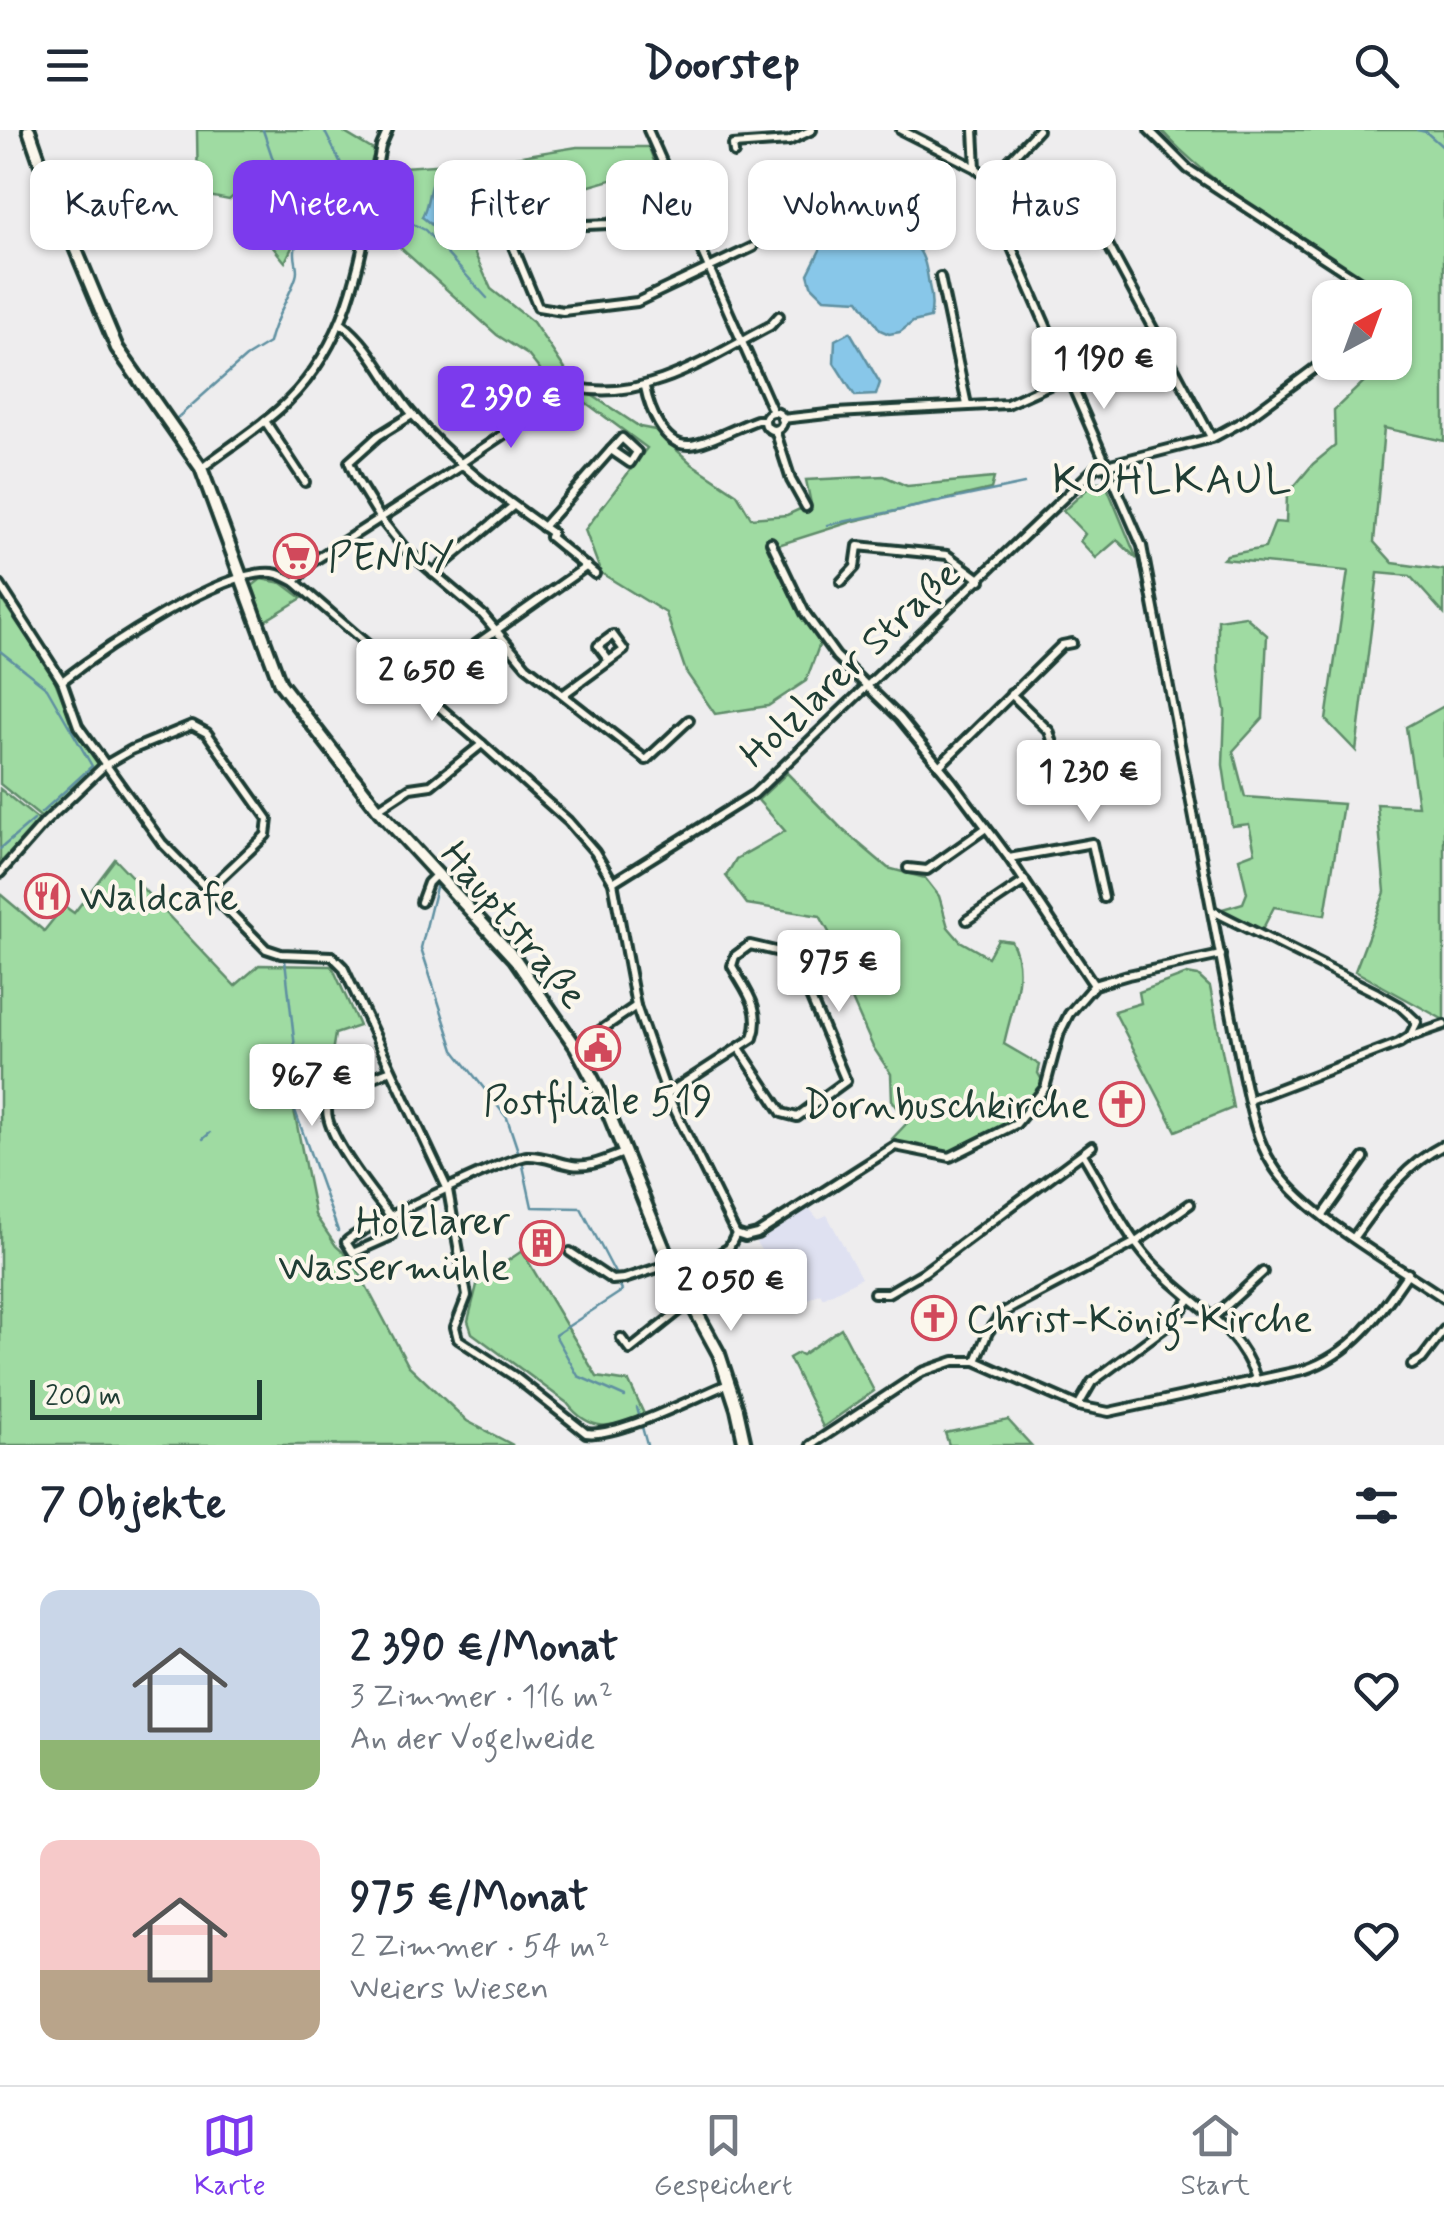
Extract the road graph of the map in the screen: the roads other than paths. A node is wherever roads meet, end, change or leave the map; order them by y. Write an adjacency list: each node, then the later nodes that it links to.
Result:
1 (28, 130): 40 (main road, Hauptstraße)
2 (388, 130): 22 (street)
3 (648, 130): 10 (street)
4 (812, 130): 9 (street)
5 (974, 130): 12 (street)
6 (1038, 130): 11 (street)
7 (1149, 130): 20 (street)
8 (909, 132): 12 (street)
9 (734, 154)
10 (661, 160)
11 (1010, 160)
12 (976, 168)
13 (748, 249): 18 (street)
14 (515, 250): 18 (street)
15 (702, 250): 18 (street)
16 (1013, 250): 25 (street)
17 (1111, 250): 36 (street)
18 (710, 268): 23 (street)
19 (940, 277): 28 (street)
20 (1355, 280)
21 (780, 316): 23 (street)
22 (342, 324): 31 (street); 34 (street)
23 (742, 340): 26 (street); 30 (street)
24 (1312, 370): 36 (street)
25 (1067, 377): 28 (street); 39 (street)
26 (645, 386): 27 (street); 33 (street)
27 (578, 388)
28 (968, 405): 32 (street)
29 (544, 407): 38 (street)
30 (773, 412): 32 (street); 33 (street)
31 (412, 414): 38 (street); 44 (street)
32 (782, 419): 35 (street)
33 (765, 420): 35 (street)
34 (265, 421): 40 (street); 41 (street)
35 (775, 430): 43 (street)
36 (1212, 438): 39 (street)
37 (611, 450): 45 (street)
38 (462, 464): 42 (street); 44 (street)
39 (1106, 464): 51 (street, Holzlarer Straße); 79 (street)
40 (201, 468): 50 (main road, Hauptstraße)
41 (305, 482)
42 (514, 506): 45 (street); 48 (street)
43 (806, 507)
44 (381, 519): 48 (street); 52 (street)
45 (543, 526): 47 (street)
46 (771, 542): 60 (street)
47 (585, 565): 49 (street); 55 (street)
48 (433, 574): 55 (street)
49 (595, 574)
50 (241, 579): 52 (street); 58 (street); 68 (main road, Hauptstraße)
51 (981, 580): 53 (street); 60 (street, Holzlarer Straße)
52 (294, 582): 59 (street)
53 (841, 582)
54 (0, 584): 58 (street)
55 (494, 630): 59 (street); 61 (street)
56 (1072, 643): 62 (street)
57 (609, 661): 61 (street)
58 (62, 681): 65 (street)
59 (416, 686): 64 (street)
60 (868, 686): 66 (street); 75 (street, Holzlarer Straße)
61 (564, 694): 63 (street)
62 (1011, 694): 66 (street); 67 (street)
63 (689, 720)
64 (482, 744): 68 (street); 75 (street)
65 (106, 765): 72 (street); 76 (street); 76 (street)
66 (939, 766): 69 (street)
67 (1060, 766)
68 (378, 809): 73 (main road, Hauptstraße)
69 (986, 828): 70 (street); 71 (street)
70 (1009, 858): 74 (street); 77 (street)
71 (908, 868)
72 (0, 873)
73 (437, 874): 78 (street); 86 (main road, Hauptstraße)
74 (1025, 881): 80 (street); 82 (street)
75 (612, 882): 83 (street)
76 (206, 890): 88 (street)
77 (1104, 898)
78 (421, 902)
79 (1213, 910): 81 (street); 85 (street)
80 (967, 920)
81 (1221, 956): 82 (street); 90 (street)
82 (1094, 986): 100 (street)
83 (636, 1006): 86 (street); 89 (street)
84 (1444, 1025): 85 (street)
85 (1410, 1036): 90 (street)
86 (576, 1047): 93 (main road, Hauptstraße)
87 (739, 1048): 87 (street); 89 (street)
88 (391, 1070): 96 (street); 99 (street)
89 (667, 1094): 100 (street)
90 (1249, 1100): 98 (street)
91 (1444, 1145): 101 (street)
92 (1092, 1146): 94 (street)
93 (624, 1153): 96 (street); 104 (main road, Hauptstraße)
94 (1084, 1154): 102 (street); 108 (street)
95 (1364, 1158): 98 (street)
96 (448, 1190): 99 (street); 118 (street)
97 (1190, 1204): 102 (street)
98 (1324, 1214): 101 (street)
99 (391, 1216): 99 (street)
100 (736, 1234): 107 (street)
101 (1354, 1237): 106 (street)
102 (1136, 1242): 110 (street); 115 (street)
103 (570, 1252): 104 (street)
104 (670, 1264): 107 (main road, Hauptstraße)
105 (1262, 1272): 112 (street)
106 (1408, 1273): 109 (street); 117 (street)
107 (677, 1278): 111 (main road, Hauptstraße)
108 (874, 1293)
109 (1444, 1298)
110 (1189, 1300): 112 (street); 119 (street)
111 (690, 1302): 114 (street); 118 (main road, Hauptstraße)
112 (1214, 1318): 117 (street)
113 (1444, 1330): 116 (street)
114 (621, 1338)
115 (976, 1361): 119 (street); 120 (street)
116 (1412, 1364)
117 (1258, 1381): 119 (street)
118 (729, 1383): 121 (main road, Hauptstraße)
119 (1078, 1406)
120 (828, 1441): 122 (street)
121 (745, 1445)
122 (811, 1445)

